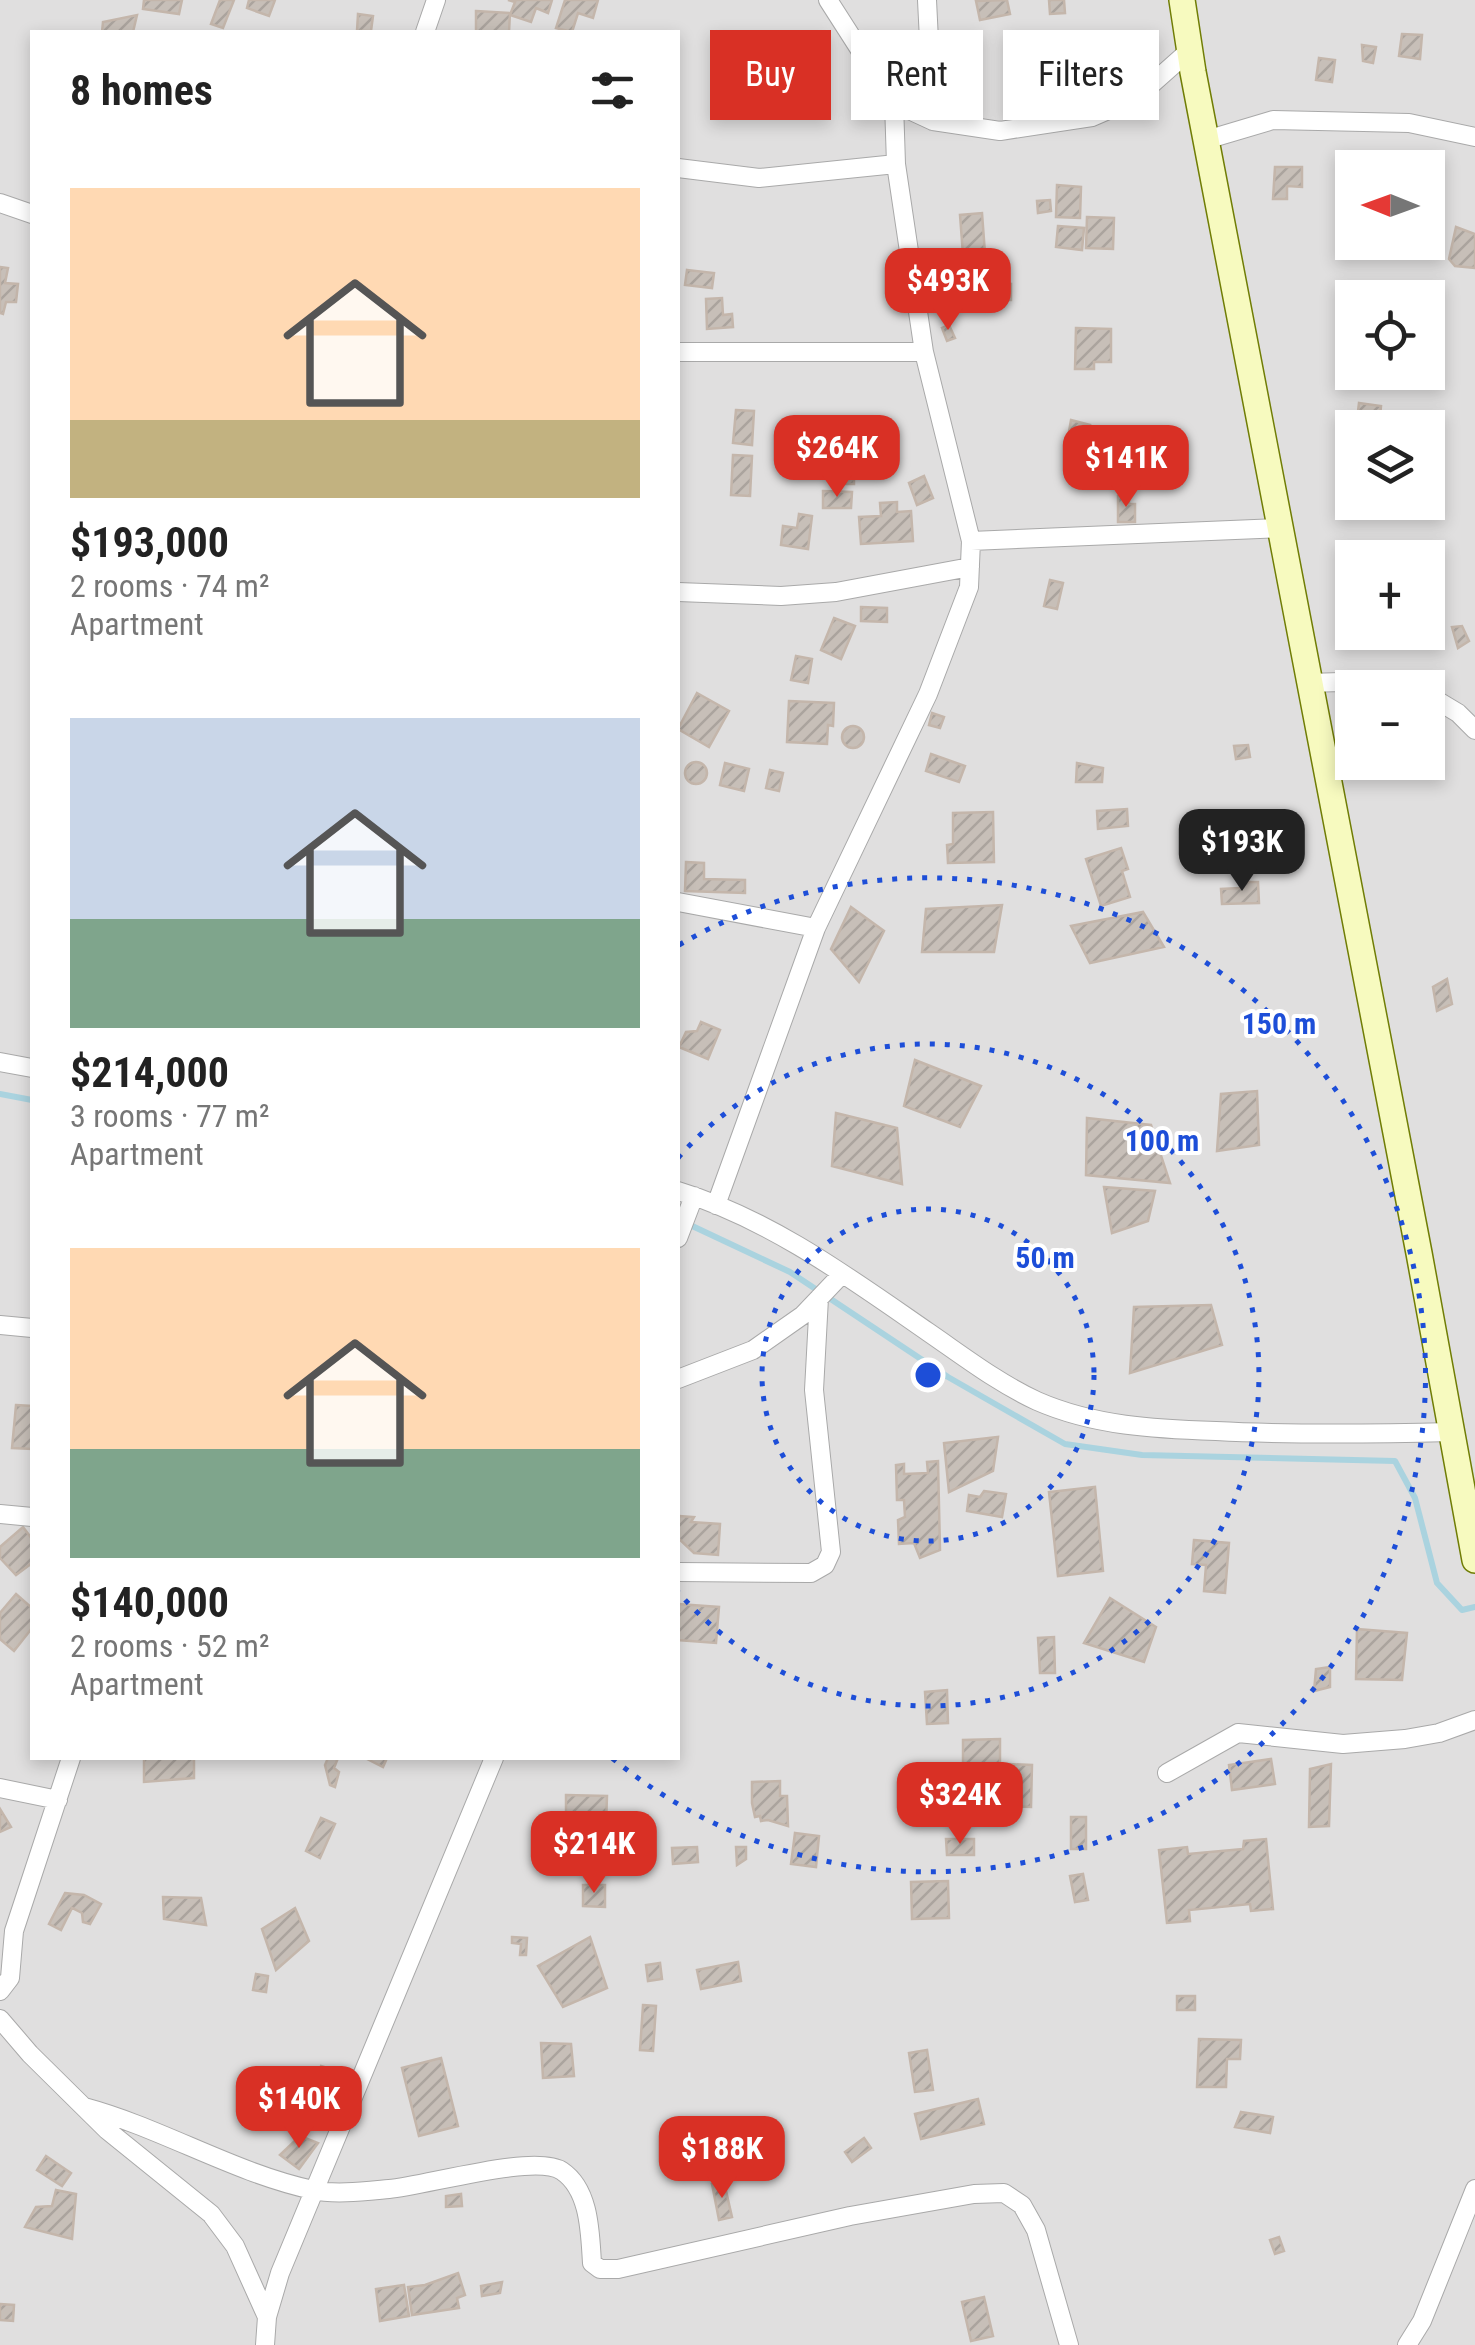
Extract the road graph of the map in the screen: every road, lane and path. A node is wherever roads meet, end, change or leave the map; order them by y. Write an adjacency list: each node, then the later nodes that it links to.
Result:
1 (436, 0): 5 (street)
2 (828, 0): 7 (street)
3 (927, 0): 6 (street)
4 (1182, 0): 8 (main road)
5 (426, 30)
6 (928, 30)
7 (851, 36)
8 (1190, 50): 10 (street); 12 (main road)
9 (895, 120): 13 (street)
10 (933, 120)
11 (1475, 137): 12 (street)
12 (1206, 140): 19 (main road)
13 (896, 164): 14 (street); 18 (street)
14 (680, 168)
15 (0, 203): 16 (street)
16 (30, 213)
17 (680, 352): 18 (street)
18 (924, 352): 20 (street)
19 (1282, 528): 20 (street); 24 (main road)
20 (971, 542): 21 (street)
21 (970, 566): 22 (street); 28 (street)
22 (680, 592)
23 (1335, 682): 24 (street)
24 (1308, 683): 39 (main road)
25 (1445, 705): 26 (street)
26 (1475, 730)
27 (680, 902): 28 (street)
28 (816, 928): 32 (street)
29 (0, 1062): 30 (street)
30 (30, 1068)
31 (686, 1193): 32 (street); 33 (street)
32 (716, 1205): 34 (street)
33 (680, 1227)
34 (842, 1274): 35 (street); 39 (street)
35 (819, 1298): 38 (street); 44 (street)
36 (0, 1325): 37 (street)
37 (30, 1328)
38 (680, 1378)
39 (1451, 1432): 41 (main road)
40 (0, 1514): 42 (street)
41 (1471, 1514): 43 (main road)
42 (30, 1517)
43 (1475, 1560)
44 (680, 1572)
45 (1475, 1720): 48 (street)
46 (70, 1760): 50 (street)
47 (493, 1760): 55 (street)
48 (1167, 1773)
49 (0, 1788): 50 (street)
50 (58, 1800): 51 (street)
51 (0, 1990)
52 (0, 2019): 53 (street)
53 (84, 2107): 55 (street); 56 (street)
54 (1475, 2189): 59 (street)
55 (316, 2191): 56 (street); 58 (street)
56 (267, 2316): 57 (street)
57 (265, 2345)
58 (1070, 2345)
59 (1406, 2345)

